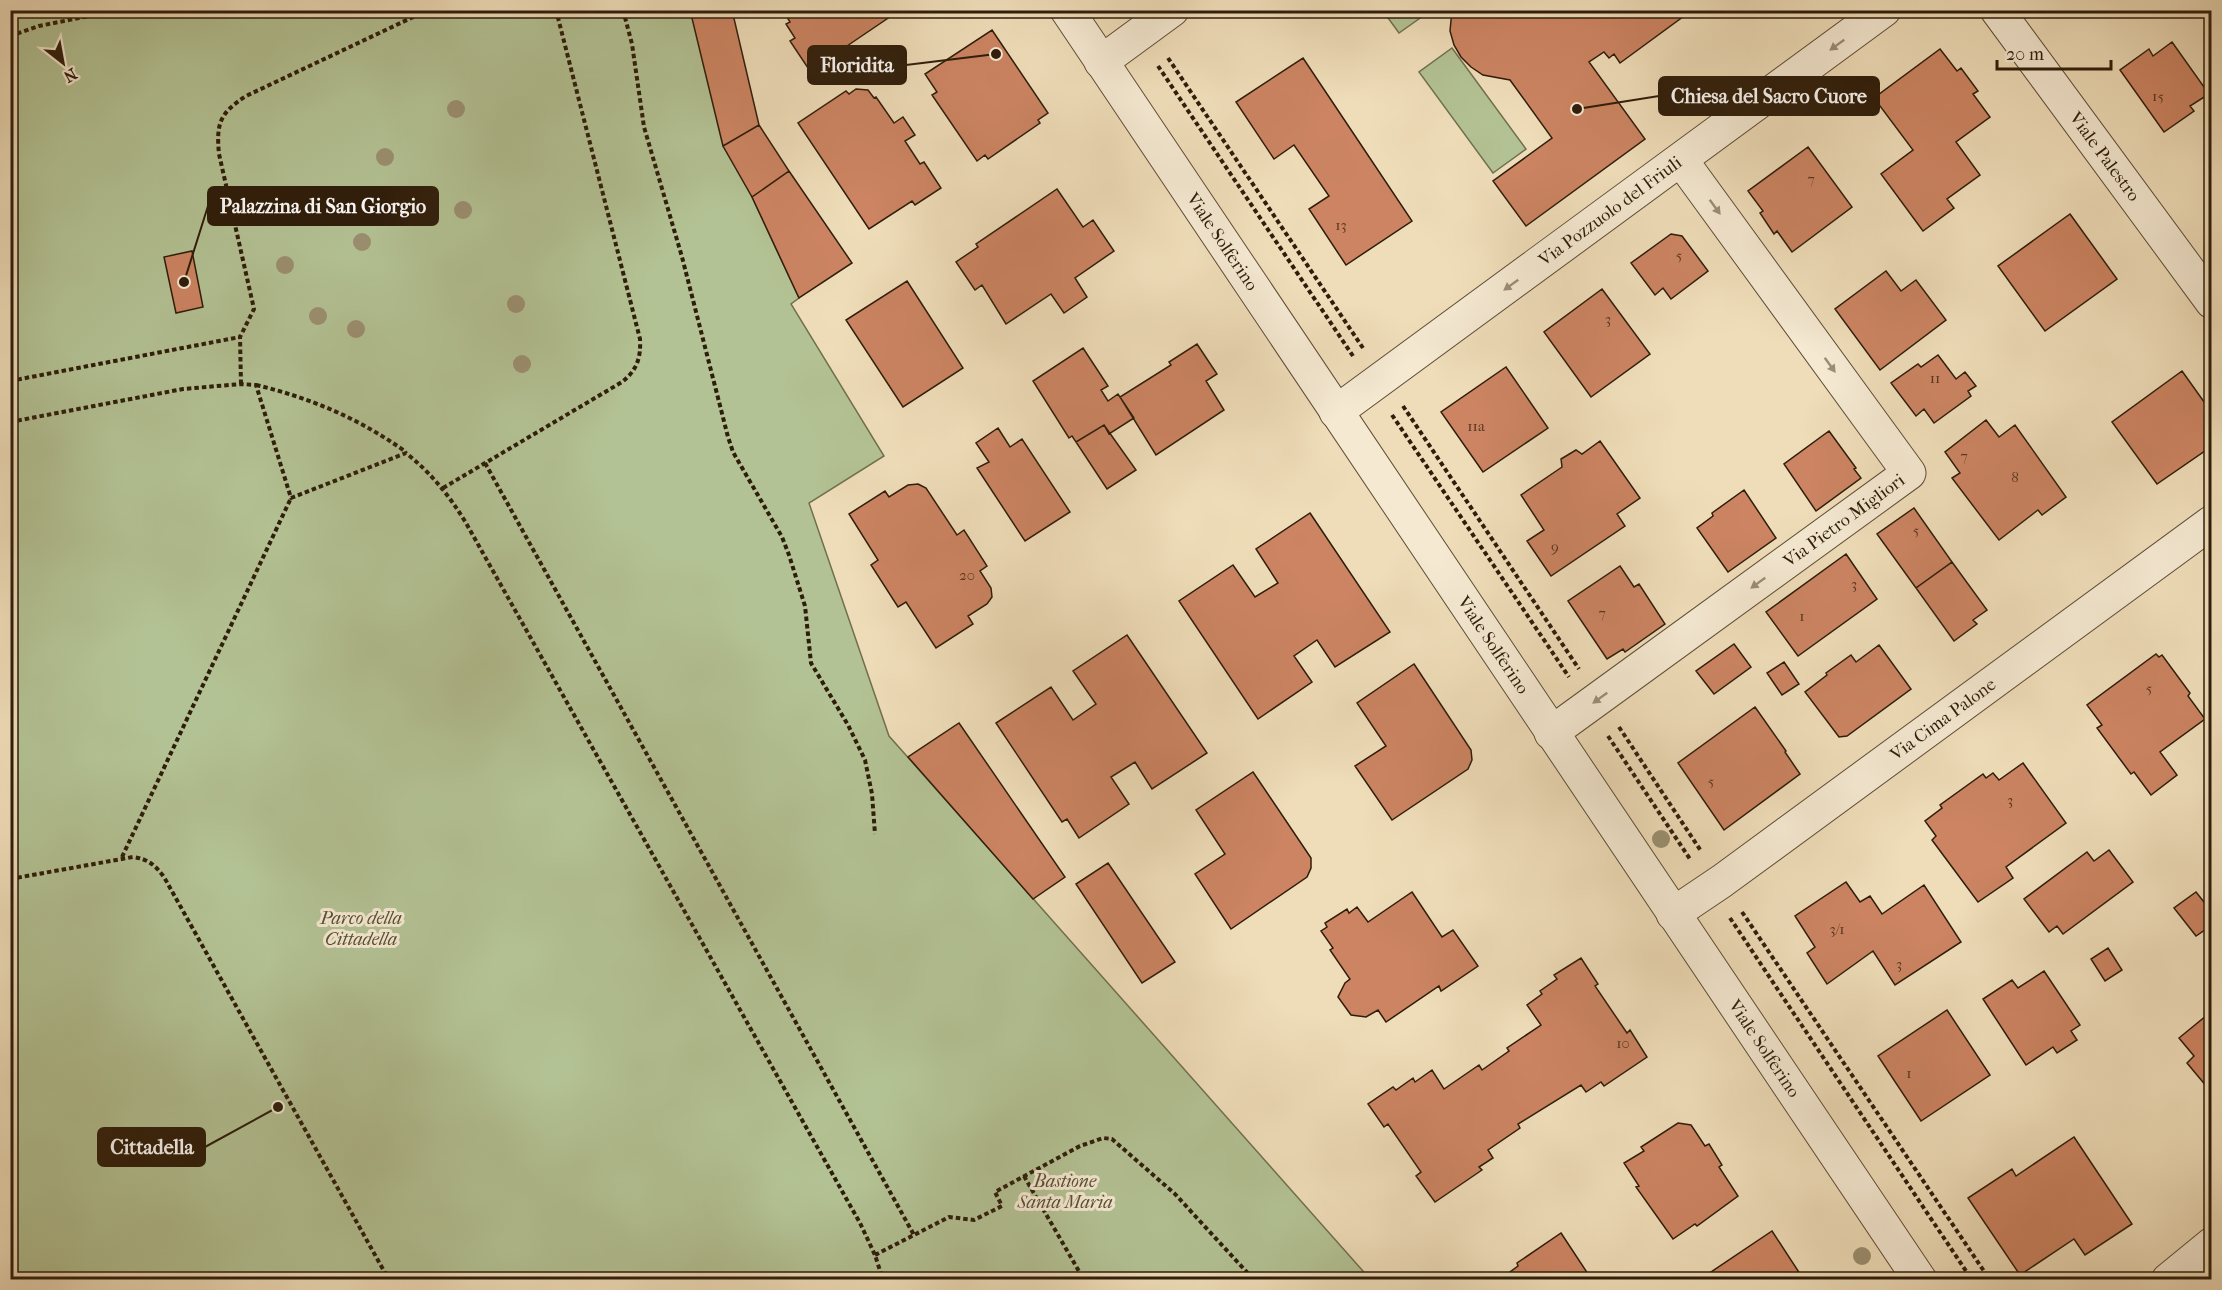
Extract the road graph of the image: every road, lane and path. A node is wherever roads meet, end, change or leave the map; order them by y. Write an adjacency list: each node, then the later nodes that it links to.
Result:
1 (119, 10): 9 (path)
2 (428, 10): 13 (path)
3 (555, 10): 21 (path)
4 (623, 10): 27 (path)
5 (1067, 10): 10 (street, Viale Solferino)
6 (1884, 10): 11 (street, Via Pozzuolo del Friuli, one-way to 11)
7 (1997, 10): 12 (street, Viale Palestro)
8 (1152, 25): 10 (street); 15 (path); 15 (path)
9 (10, 36)
10 (1101, 62): 18 (street, Viale Solferino)
11 (1681, 160): 15 (street, Via Pozzuolo del Friuli, one-way to 15); 25 (street, Via Pietro Migliori, one-way to 25)
12 (2211, 302)
13 (240, 337): 14 (path); 16 (path)
14 (10, 381)
15 (1378, 382): 18 (street, Via Pozzuolo del Friuli); 25 (path); 25 (path)
16 (241, 384): 17 (path); 19 (path)
17 (256, 385): 20 (path); 23 (path)
18 (1336, 412): 26 (street, Viale Solferino)
19 (10, 422)
20 (406, 453): 22 (path); 23 (path)
21 (485, 463): 22 (path); 33 (path)
22 (443, 488): 35 (path)
23 (291, 498): 28 (path)
24 (2211, 522): 30 (street, Via Cima Palone)
25 (1594, 703): 26 (street, Via Pietro Migliori); 30 (path); 30 (path)
26 (1551, 733): 31 (street, Viale Solferino)
27 (875, 834)
28 (122, 858): 29 (path); 36 (path)
29 (10, 879)
30 (1716, 885): 31 (street, Via Cima Palone); 41 (path); 42 (path)
31 (1673, 915): 40 (street, Viale Solferino)
32 (1023, 1176): 33 (path); 38 (path); 39 (path)
33 (914, 1235): 35 (path)
34 (2211, 1244): 43 (street)
35 (875, 1255): 37 (path)
36 (389, 1280)
37 (884, 1280)
38 (1084, 1280)
39 (1254, 1280)
40 (1920, 1280)
41 (1972, 1280)
42 (1989, 1280)
43 (2168, 1280)

